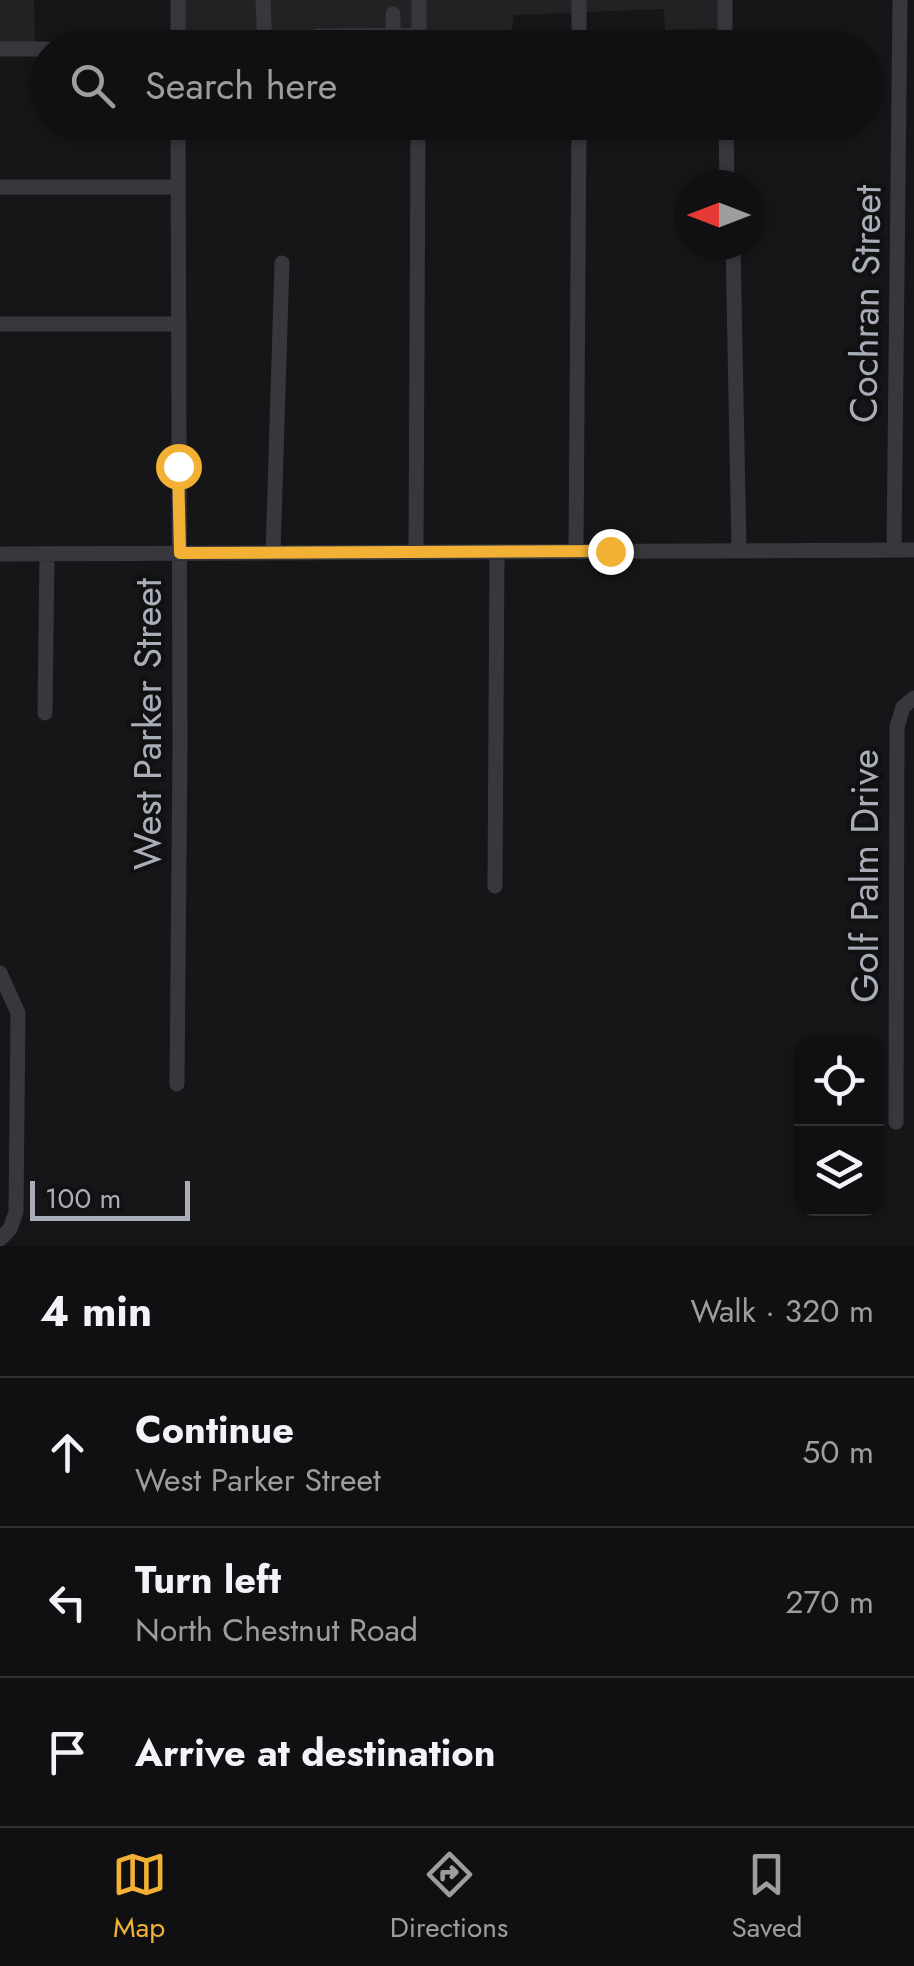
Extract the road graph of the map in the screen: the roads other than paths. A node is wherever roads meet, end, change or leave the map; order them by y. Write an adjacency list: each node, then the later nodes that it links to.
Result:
1 (178, 0): 8 (street)
2 (263, 0): 9 (street)
3 (419, 0): 11 (street)
4 (579, 0): 12 (street)
5 (725, 0): 13 (street)
6 (900, 0): 28 (street, Cochran Street)
7 (394, 14): 10 (street)
8 (178, 30)
9 (264, 30)
10 (393, 30)
11 (419, 30)
12 (579, 30)
13 (726, 30)
14 (0, 49): 15 (street)
15 (30, 49)
16 (178, 140): 22 (street, West Parker Street)
17 (418, 140): 31 (street)
18 (578, 140): 30 (street)
19 (726, 140): 20 (street)
20 (727, 170)
21 (0, 187): 22 (street)
22 (178, 188): 26 (street, West Parker Street)
23 (733, 260): 27 (street)
24 (282, 264): 34 (street)
25 (0, 324): 26 (street)
26 (179, 324): 33 (street, West Parker Street)
27 (738, 550): 28 (street); 30 (street)
28 (894, 550): 29 (street)
29 (914, 550)
30 (576, 551): 32 (street)
31 (416, 552): 32 (street); 34 (street)
32 (496, 552): 39 (street)
33 (180, 553): 34 (street); 36 (street); 41 (street, West Parker Street)
34 (273, 553)
35 (0, 554): 36 (street)
36 (47, 554): 38 (street)
37 (914, 698): 42 (street, Golf Palm Drive)
38 (45, 713)
39 (496, 886)
40 (0, 973): 43 (street)
41 (177, 1084)
42 (896, 1122)
43 (0, 1238)

